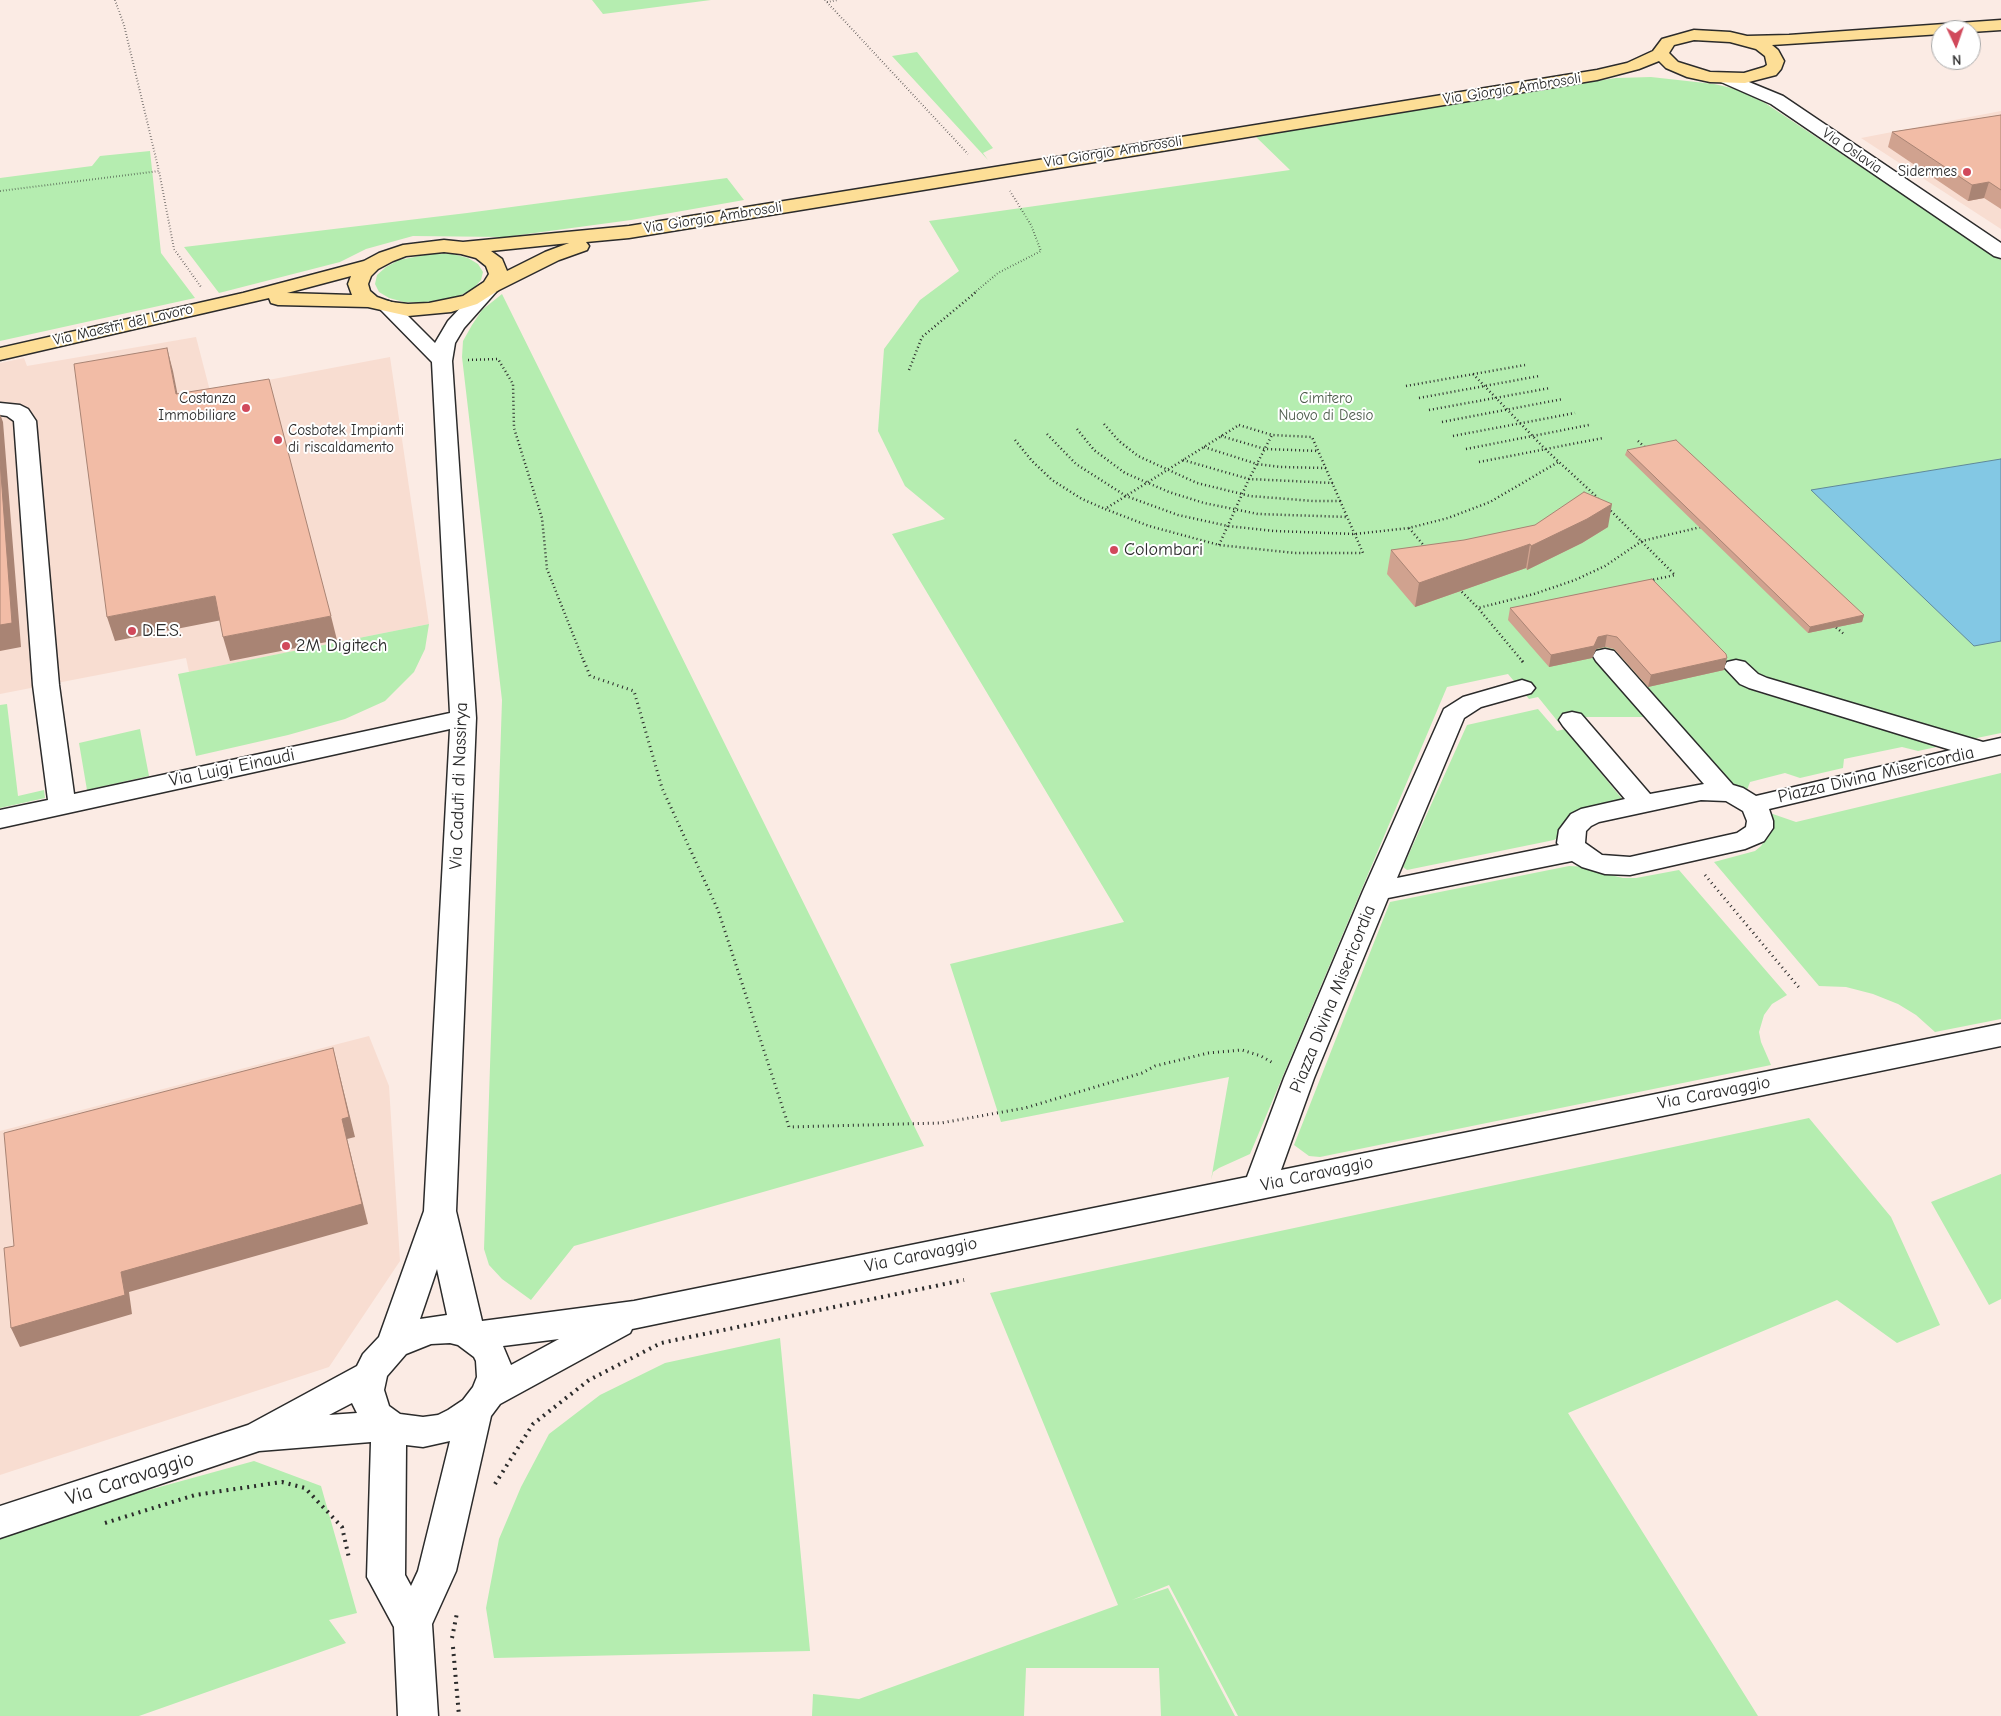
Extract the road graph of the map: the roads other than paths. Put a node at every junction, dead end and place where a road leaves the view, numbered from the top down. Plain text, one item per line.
1 (2001, 25) edge
2 (1838, 38) junction
3 (1747, 40) junction
4 (1661, 54) junction
5 (1773, 66) junction
6 (1694, 74) junction
7 (1596, 75) junction
8 (1727, 78) junction
9 (1777, 100) junction
10 (629, 232) junction
11 (463, 248) junction
12 (2001, 252) edge
13 (371, 265) junction
14 (489, 289) junction
15 (246, 298) junction
16 (379, 304) junction
17 (0, 354) edge
18 (442, 361) junction
19 (0, 409) edge
20 (1605, 656) dead end
21 (1736, 667) dead end
22 (1525, 678) road end
23 (463, 718) junction
24 (1572, 720) dead end
25 (1990, 748) edge
26 (1724, 792) junction
27 (1644, 804) junction
28 (62, 805) junction
29 (1752, 805) junction
30 (0, 819) edge
31 (1576, 851) junction
32 (1377, 891) junction
33 (2001, 1034) edge
34 (1260, 1185) junction
35 (440, 1211) junction
36 (634, 1315) junction
37 (471, 1335) junction
38 (394, 1344) junction
39 (370, 1376) junction
40 (482, 1402) junction
41 (389, 1425) junction
42 (259, 1436) junction
43 (0, 1522) edge
44 (413, 1624) junction
45 (418, 1716) edge

1 - 2 main road
2 - 3 main road
2 - 5 main road
3 - 4 main road, Via Giorgio Ambrosoli
3 - 5 main road
4 - 6 main road
4 - 7 main road, Via Giorgio Ambrosoli
5 - 8 main road
5 - 9 street
6 - 7 main road, Via Giorgio Ambrosoli
6 - 8 main road
7 - 10 main road, Via Giorgio Ambrosoli
8 - 9 street, Via Oslavia
9 - 12 street, Via Oslavia
10 - 11 main road, Via Giorgio Ambrosoli
10 - 14 main road, Via Giorgio Ambrosoli
11 - 13 main road, Via Maestri del Lavoro
11 - 14 main road
13 - 15 main road, Via Maestri del Lavoro
13 - 16 main road
14 - 16 main road, Via Giorgio Ambrosoli
14 - 18 street, Via Caduti di Nassirya
15 - 16 main road, Via Maestri del Lavoro
15 - 17 main road, Via Maestri del Lavoro
16 - 18 street
18 - 23 street, Via Caduti di Nassirya
19 - 28 street
20 - 26 street
21 - 25 street
22 - 32 street
23 - 28 street, Via Luigi Einaudi
23 - 35 street, Via Caduti di Nassirya
24 - 27 street
25 - 29 street, Piazza Divina Misericordia
26 - 27 street
26 - 29 street
27 - 31 street
28 - 30 street, Via Luigi Einaudi
29 - 31 street, Piazza Divina Misericordia
31 - 32 street, Piazza Divina Misericordia
32 - 34 street, Piazza Divina Misericordia
33 - 34 street, Via Caravaggio
34 - 36 street, Via Caravaggio
35 - 37 street, Via Caduti di Nassirya
35 - 38 street, Via Caduti di Nassirya
36 - 37 street, Via Caravaggio
36 - 40 street, Via Caravaggio
37 - 38 street
37 - 40 street
38 - 39 street
39 - 41 street
39 - 42 street, Via Caravaggio
40 - 41 street
40 - 44 street
41 - 42 street, Via Caravaggio
41 - 44 street
42 - 43 street, Via Caravaggio
44 - 45 street

